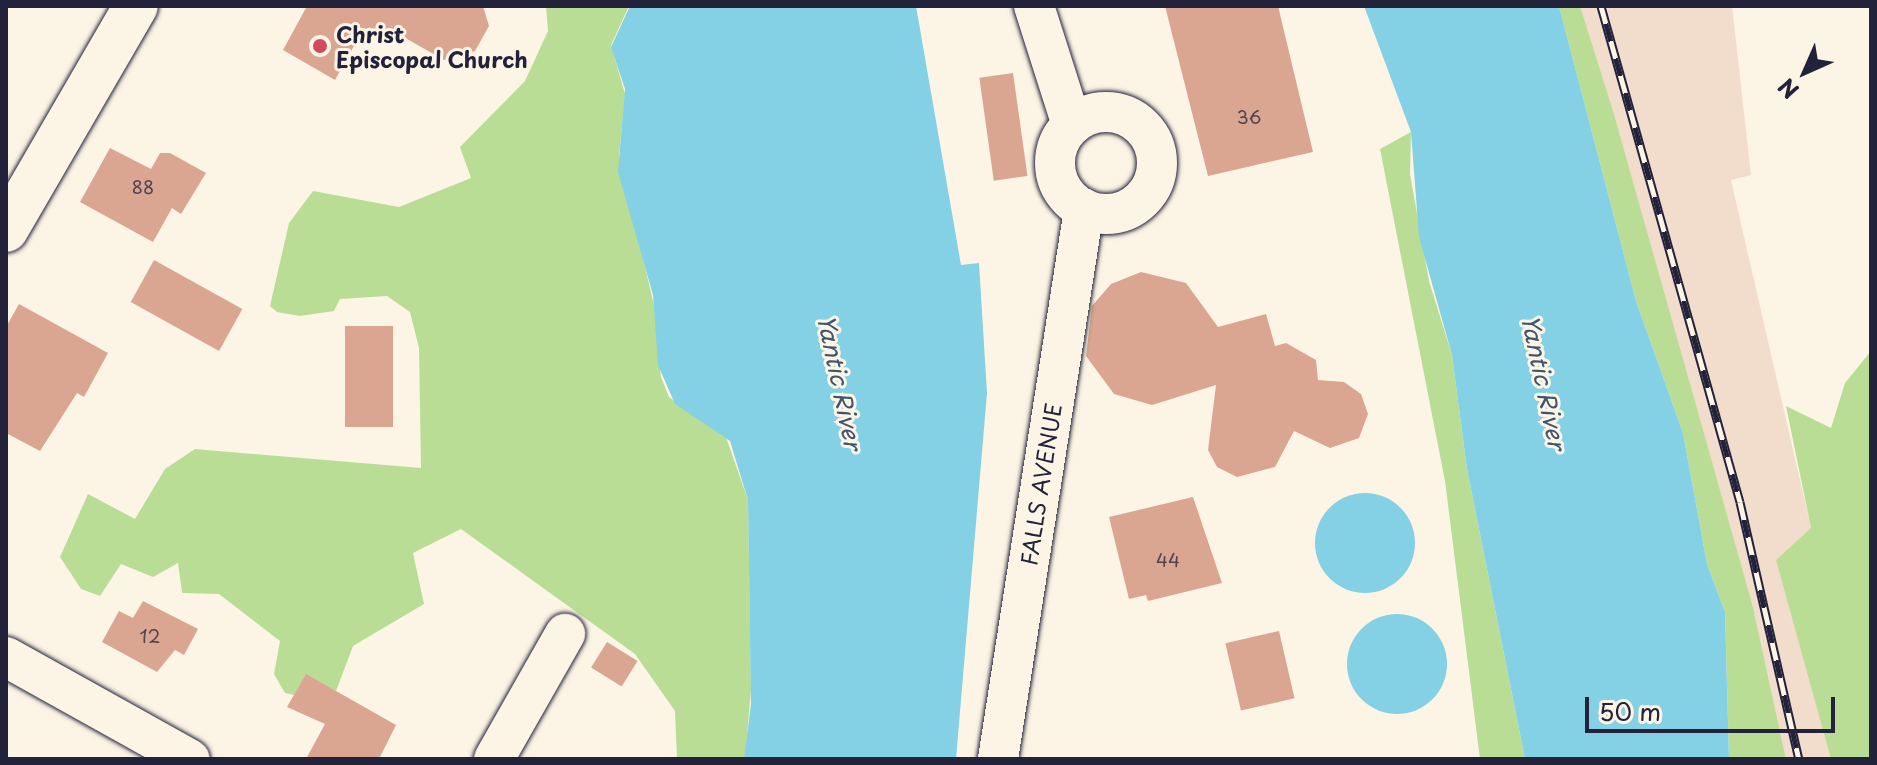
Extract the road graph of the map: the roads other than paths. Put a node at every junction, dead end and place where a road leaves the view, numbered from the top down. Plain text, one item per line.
1 (136, 6) edge
2 (1034, 6) edge
3 (1072, 125) junction
4 (11, 208) edge
5 (1084, 209) junction
6 (565, 634) dead end
7 (6, 657) edge
8 (189, 759) edge
9 (494, 759) edge
10 (998, 759) edge

1 - 4 highway
2 - 3 street
3 - 5 street
3 - 5 street
5 - 10 street, FALLS AVENUE
6 - 9 street
7 - 8 street

